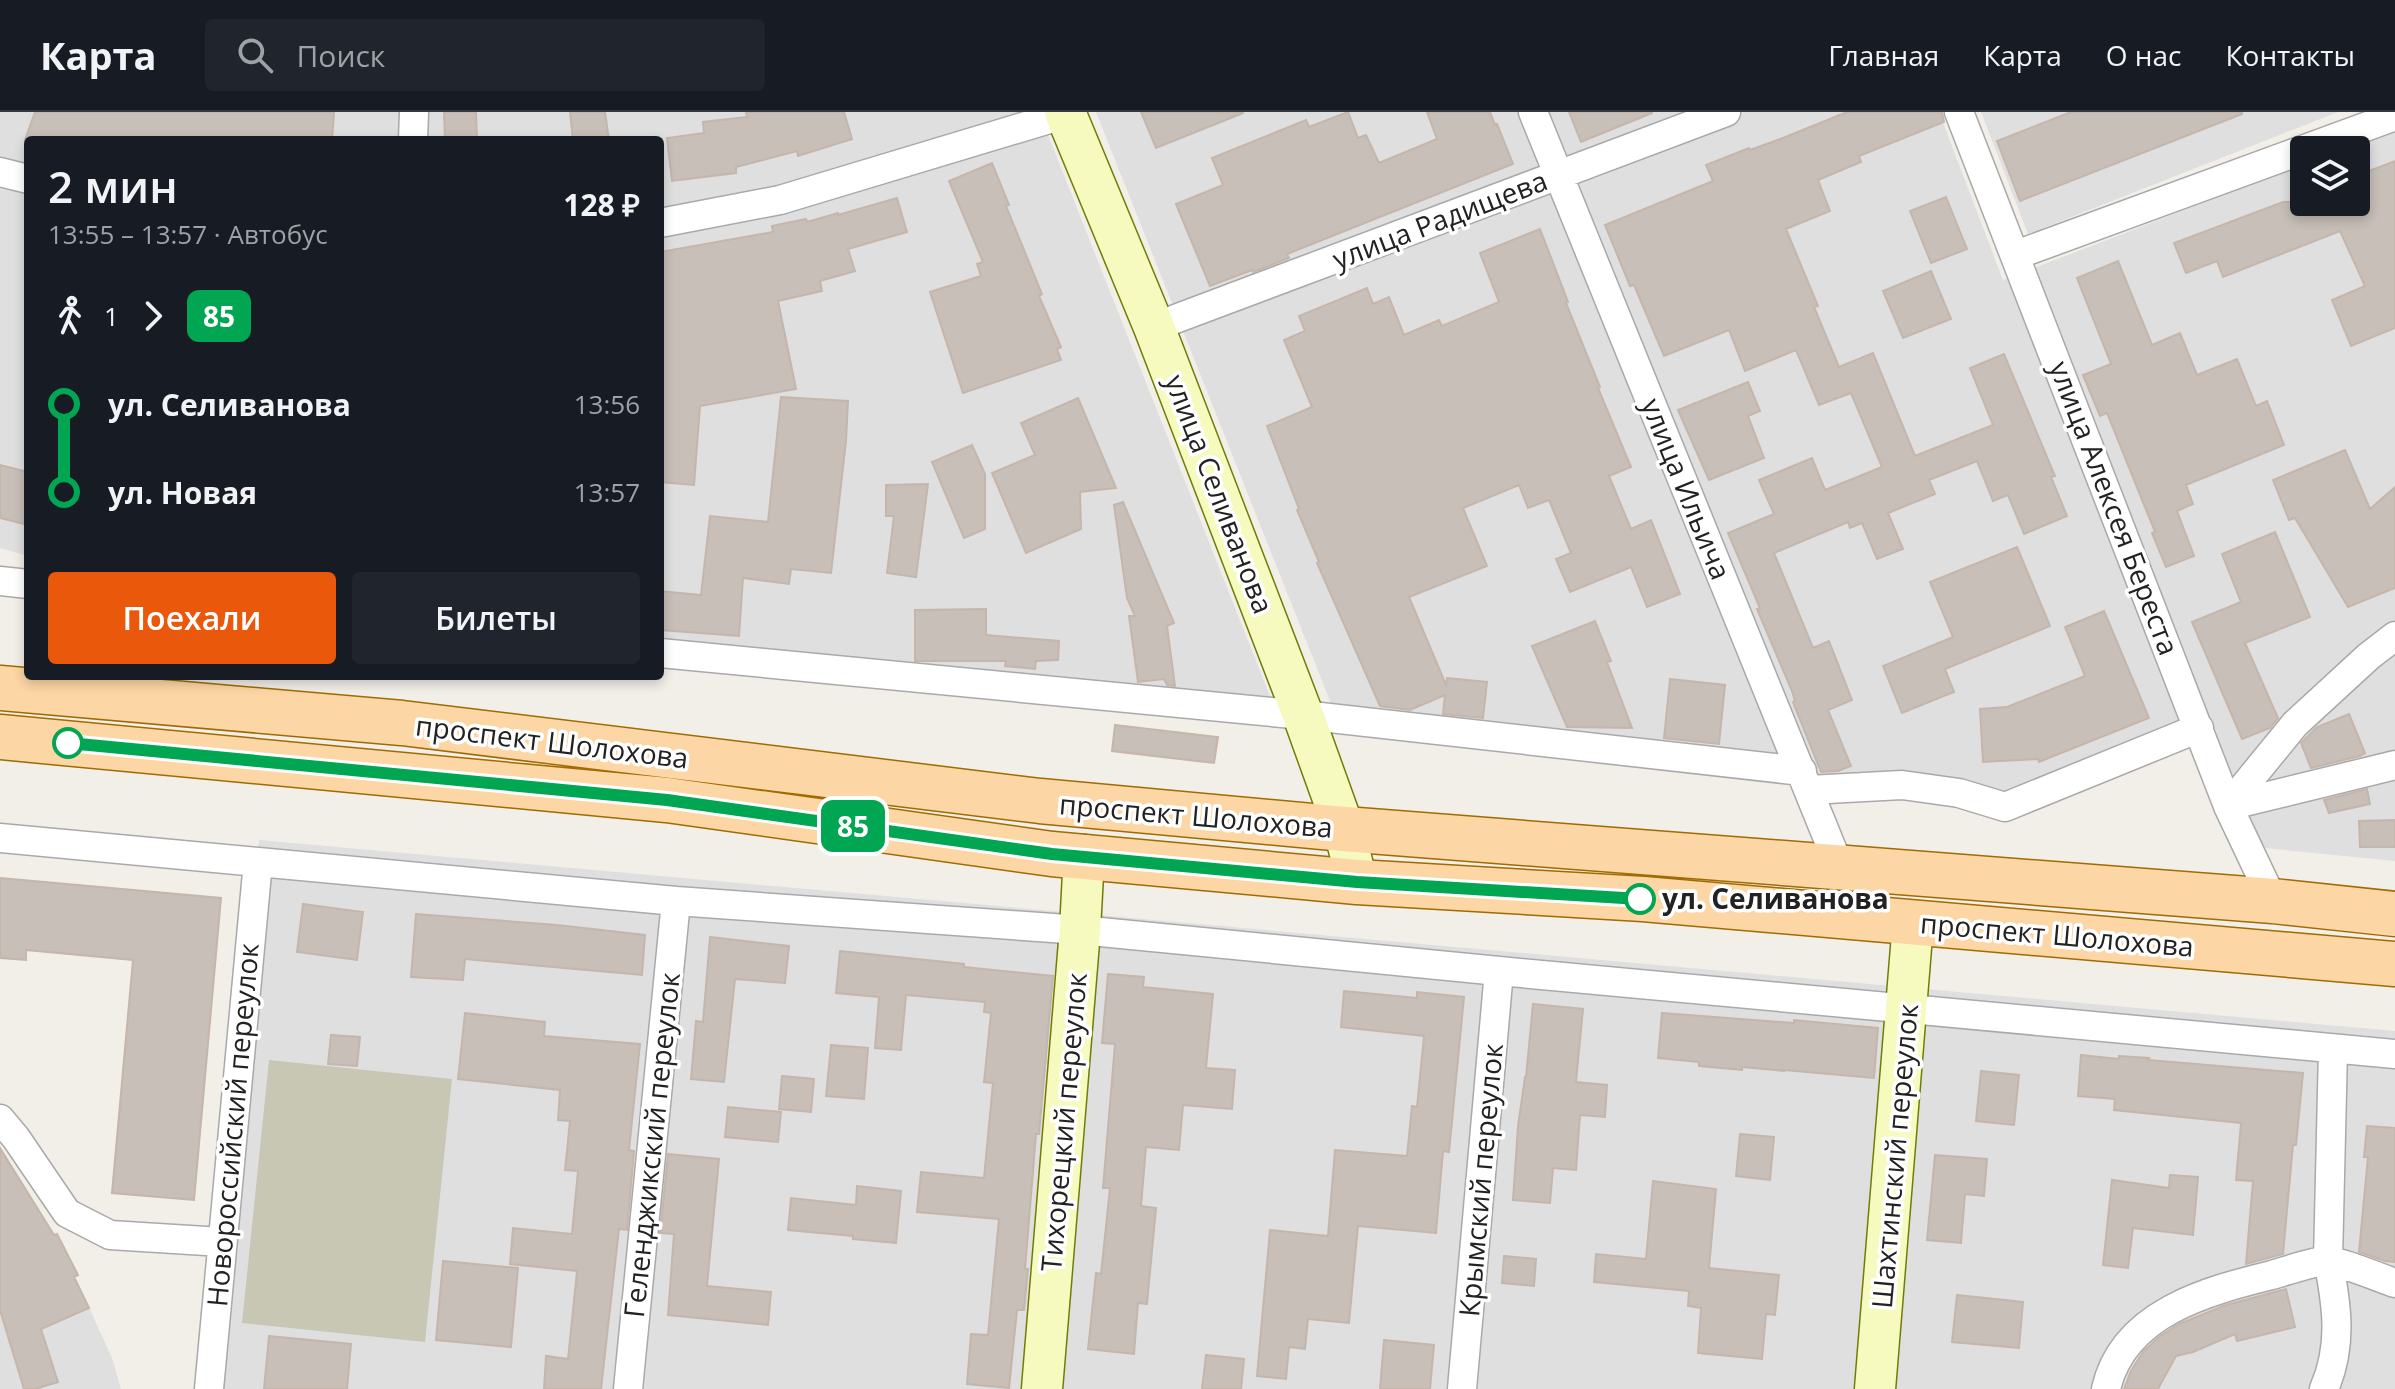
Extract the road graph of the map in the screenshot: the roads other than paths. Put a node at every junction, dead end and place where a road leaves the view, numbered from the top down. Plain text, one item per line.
1 (414, 112) edge
2 (1533, 112) edge
3 (1726, 112) edge
4 (1959, 112) edge
5 (1065, 113) edge
6 (2395, 116) edge
7 (413, 136) edge
8 (0, 172) edge
9 (1558, 175) junction
10 (24, 178) edge
11 (664, 222) edge
12 (2016, 255) junction
13 (1154, 327) junction
14 (0, 581) edge
15 (24, 584) edge
16 (2395, 636) edge
17 (664, 653) edge
18 (0, 688) edge
19 (1303, 715) junction
20 (2199, 728) junction
21 (0, 737) edge
22 (2395, 765) edge
23 (1806, 781) junction
24 (2228, 806) junction
25 (1344, 829) junction
26 (0, 838) edge
27 (1084, 855) junction
28 (258, 862) junction
29 (1839, 866) junction
30 (1357, 882) junction
31 (676, 901) junction
32 (2273, 901) junction
33 (2395, 914) edge
34 (1913, 923) junction
35 (1080, 930) junction
36 (2395, 964) edge
37 (1499, 971) junction
38 (1907, 1009) junction
39 (2333, 1049) junction
40 (2395, 1054) edge
41 (0, 1119) edge
42 (222, 1242) junction
43 (2328, 1260) junction
44 (2395, 1283) edge
45 (209, 1389) edge
46 (628, 1389) edge
47 (1042, 1389) edge
48 (1462, 1389) edge
49 (1875, 1389) edge
50 (2106, 1389) edge
51 (2324, 1389) edge

1 - 7 street
2 - 9 street, улица Ильича
3 - 9 street, улица Радищева
4 - 12 street, улица Алексея Береста
5 - 11 street
5 - 13 street, улица Селиванова
6 - 12 street
8 - 10 street
9 - 13 street, улица Радищева
9 - 23 street, улица Ильича
12 - 20 street, улица Алексея Береста
13 - 19 street, улица Селиванова
14 - 15 street
16 - 24 street
17 - 19 street
18 - 25 main road, проспект Шолохова
19 - 23 street
19 - 25 street, улица Селиванова
20 - 23 street
20 - 24 street, улица Алексея Береста
21 - 27 main road, проспект Шолохова
22 - 24 street
23 - 29 street, улица Ильича
24 - 32 street, улица Алексея Береста
25 - 29 main road, проспект Шолохова
25 - 30 street, улица Селиванова
26 - 28 street
27 - 30 main road, проспект Шолохова
27 - 35 street, Тихорецкий переулок
28 - 31 street
28 - 42 street, Новороссийский переулок
29 - 32 main road, проспект Шолохова
30 - 34 main road, проспект Шолохова
31 - 35 street
31 - 46 street, Геленджикский переулок
32 - 33 main road, проспект Шолохова
34 - 36 main road, проспект Шолохова
34 - 38 street, Шахтинский переулок
35 - 37 street
35 - 47 street, Тихорецкий переулок
37 - 38 street
37 - 48 street, Крымский переулок
38 - 39 street
38 - 49 street, Шахтинский переулок
39 - 40 street
39 - 43 street
41 - 42 street
42 - 45 street, Новороссийский переулок
43 - 44 street
43 - 50 street
43 - 51 street

